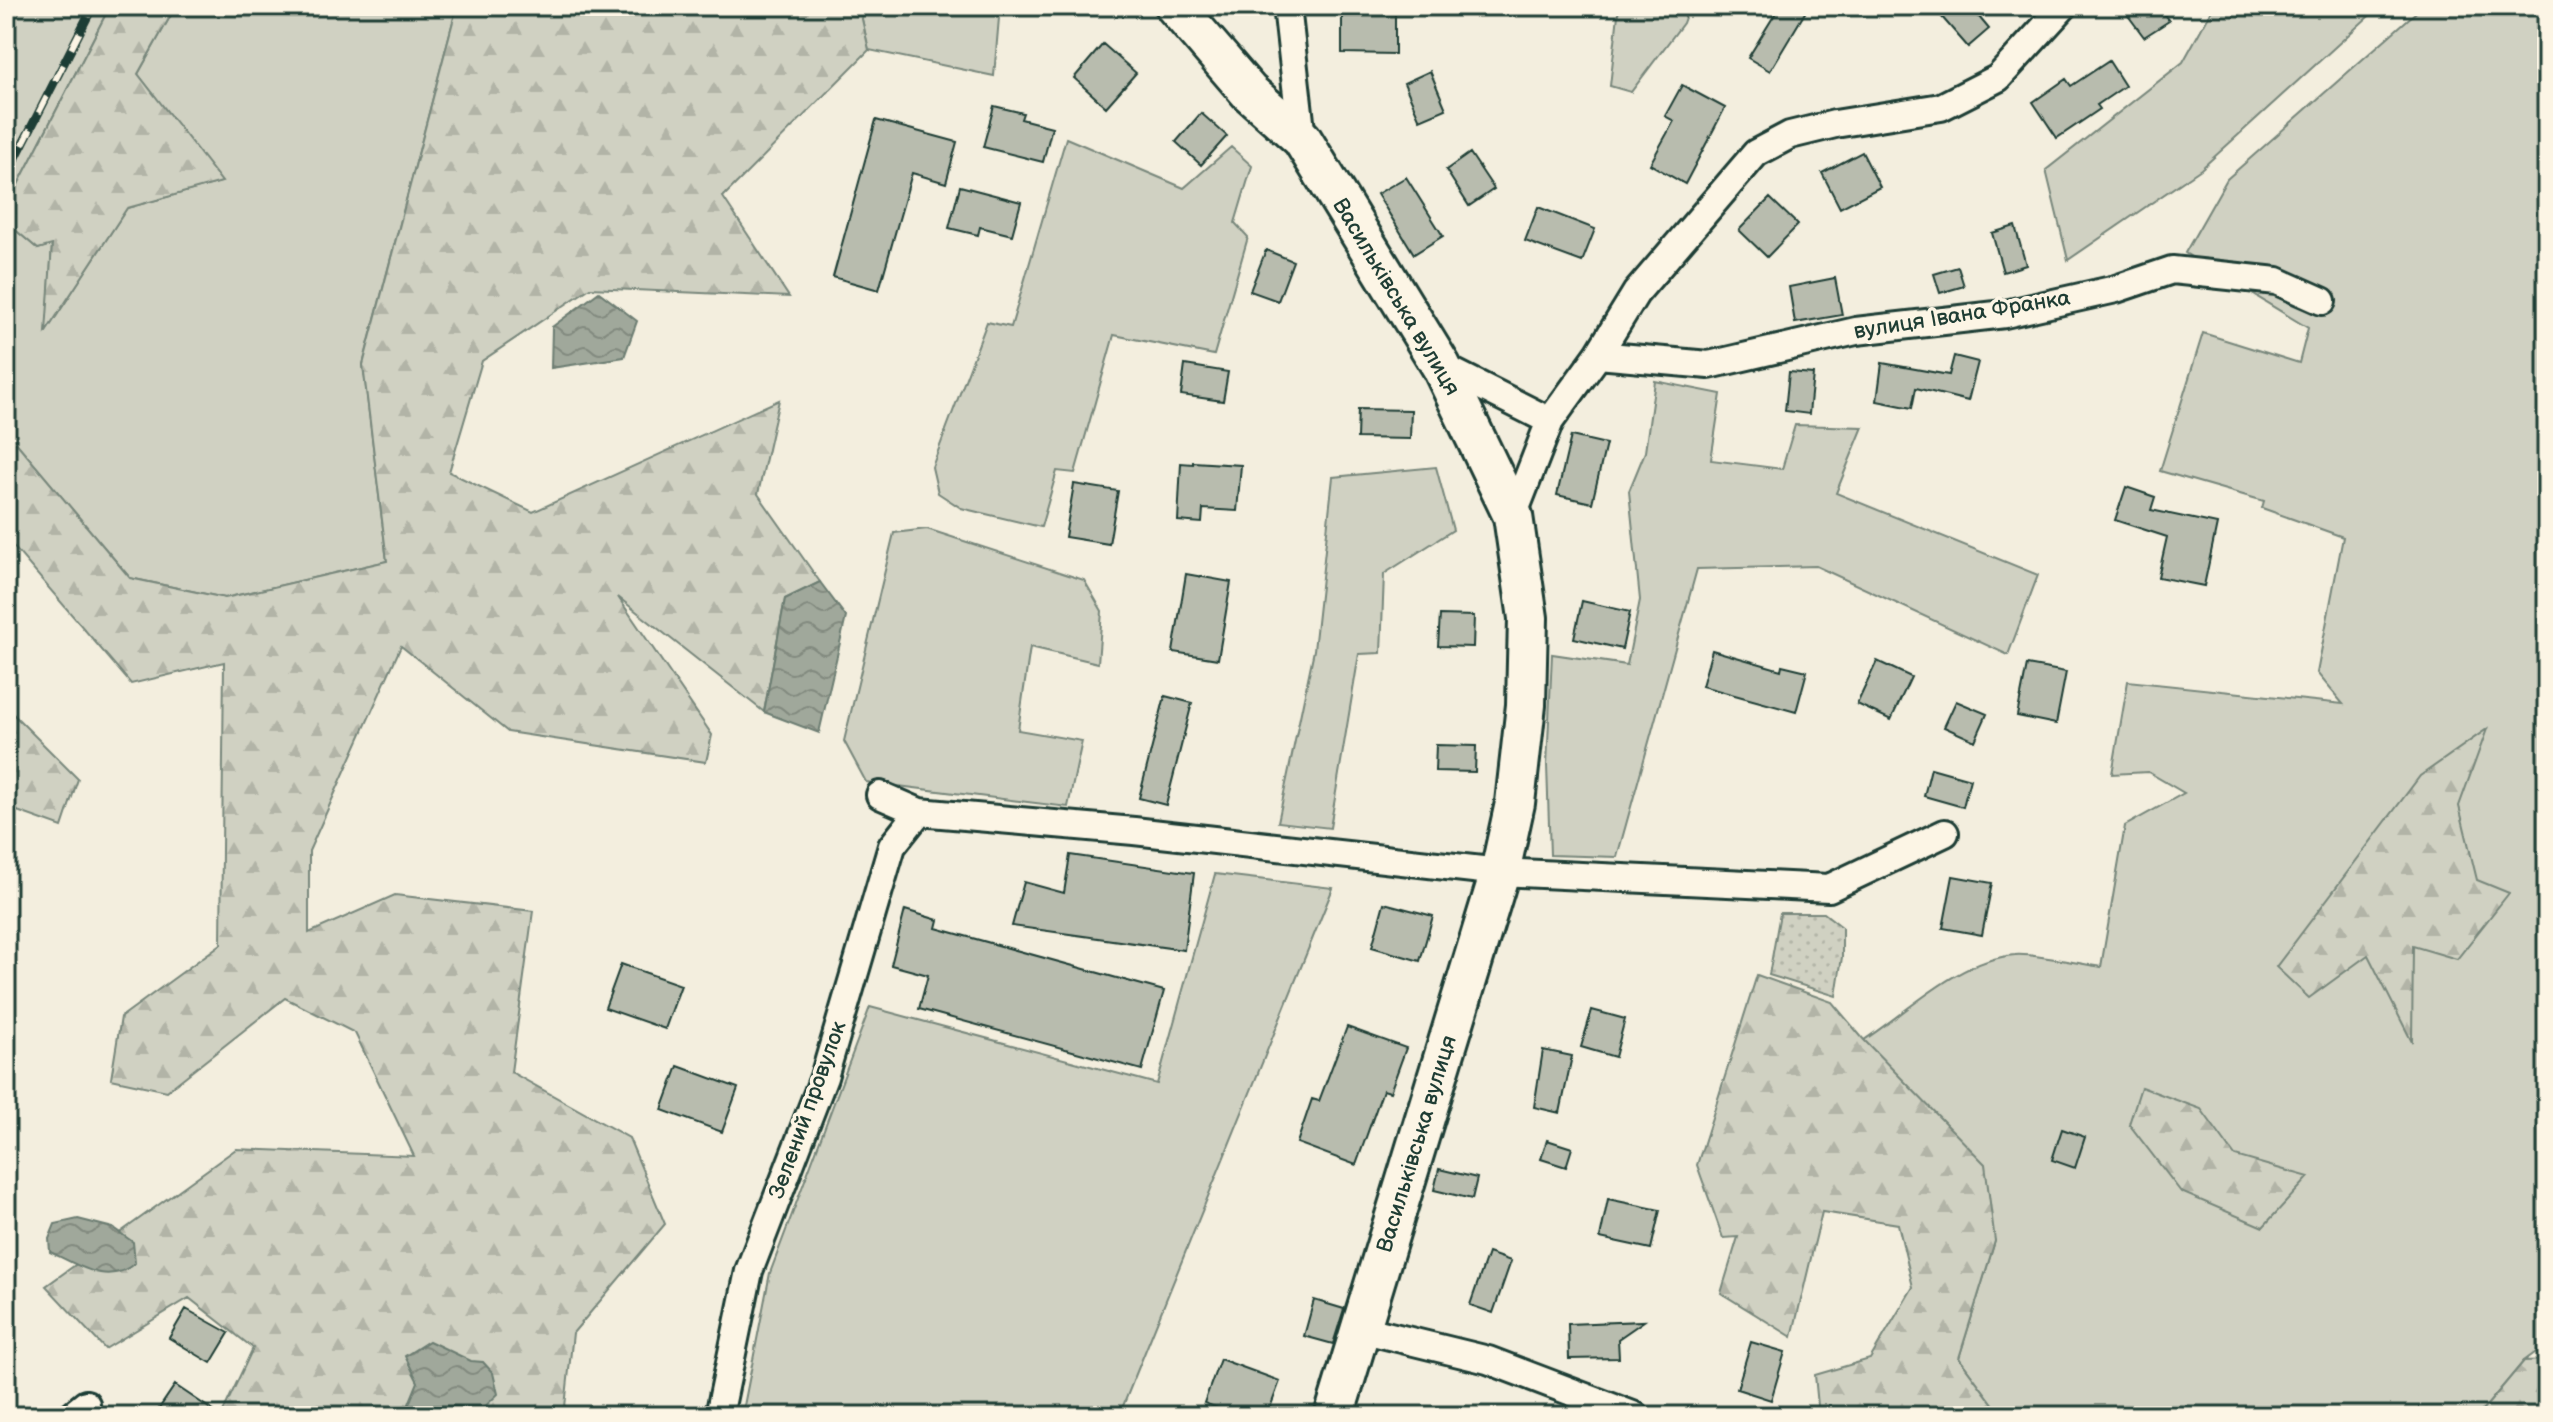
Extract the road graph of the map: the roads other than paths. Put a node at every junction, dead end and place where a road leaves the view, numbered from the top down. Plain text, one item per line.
1 (1175, 6) edge
2 (1287, 6) edge
3 (2064, 6) edge
4 (1302, 139) junction
5 (2322, 301) dead end
6 (1598, 355) junction
7 (1441, 366) junction
8 (1550, 421) junction
9 (1513, 516) junction
10 (880, 795) dead end
11 (919, 812) junction
12 (1945, 833) dead end
13 (1500, 872) junction
14 (1361, 1329) junction
15 (719, 1416) edge
16 (1334, 1416) edge
17 (1635, 1416) edge

1 - 4 street, Васильківська вулиця
2 - 4 street
3 - 6 street
4 - 7 street, Васильківська вулиця
5 - 6 street, вулиця Івана Франка
6 - 8 street
7 - 8 street
7 - 9 street, Васильківська вулиця
8 - 9 street
9 - 13 street, Васильківська вулиця
10 - 11 street
11 - 13 street
11 - 15 street, Зелений провулок
12 - 13 street
13 - 14 street, Васильківська вулиця
14 - 16 street, Васильківська вулиця
14 - 17 street

